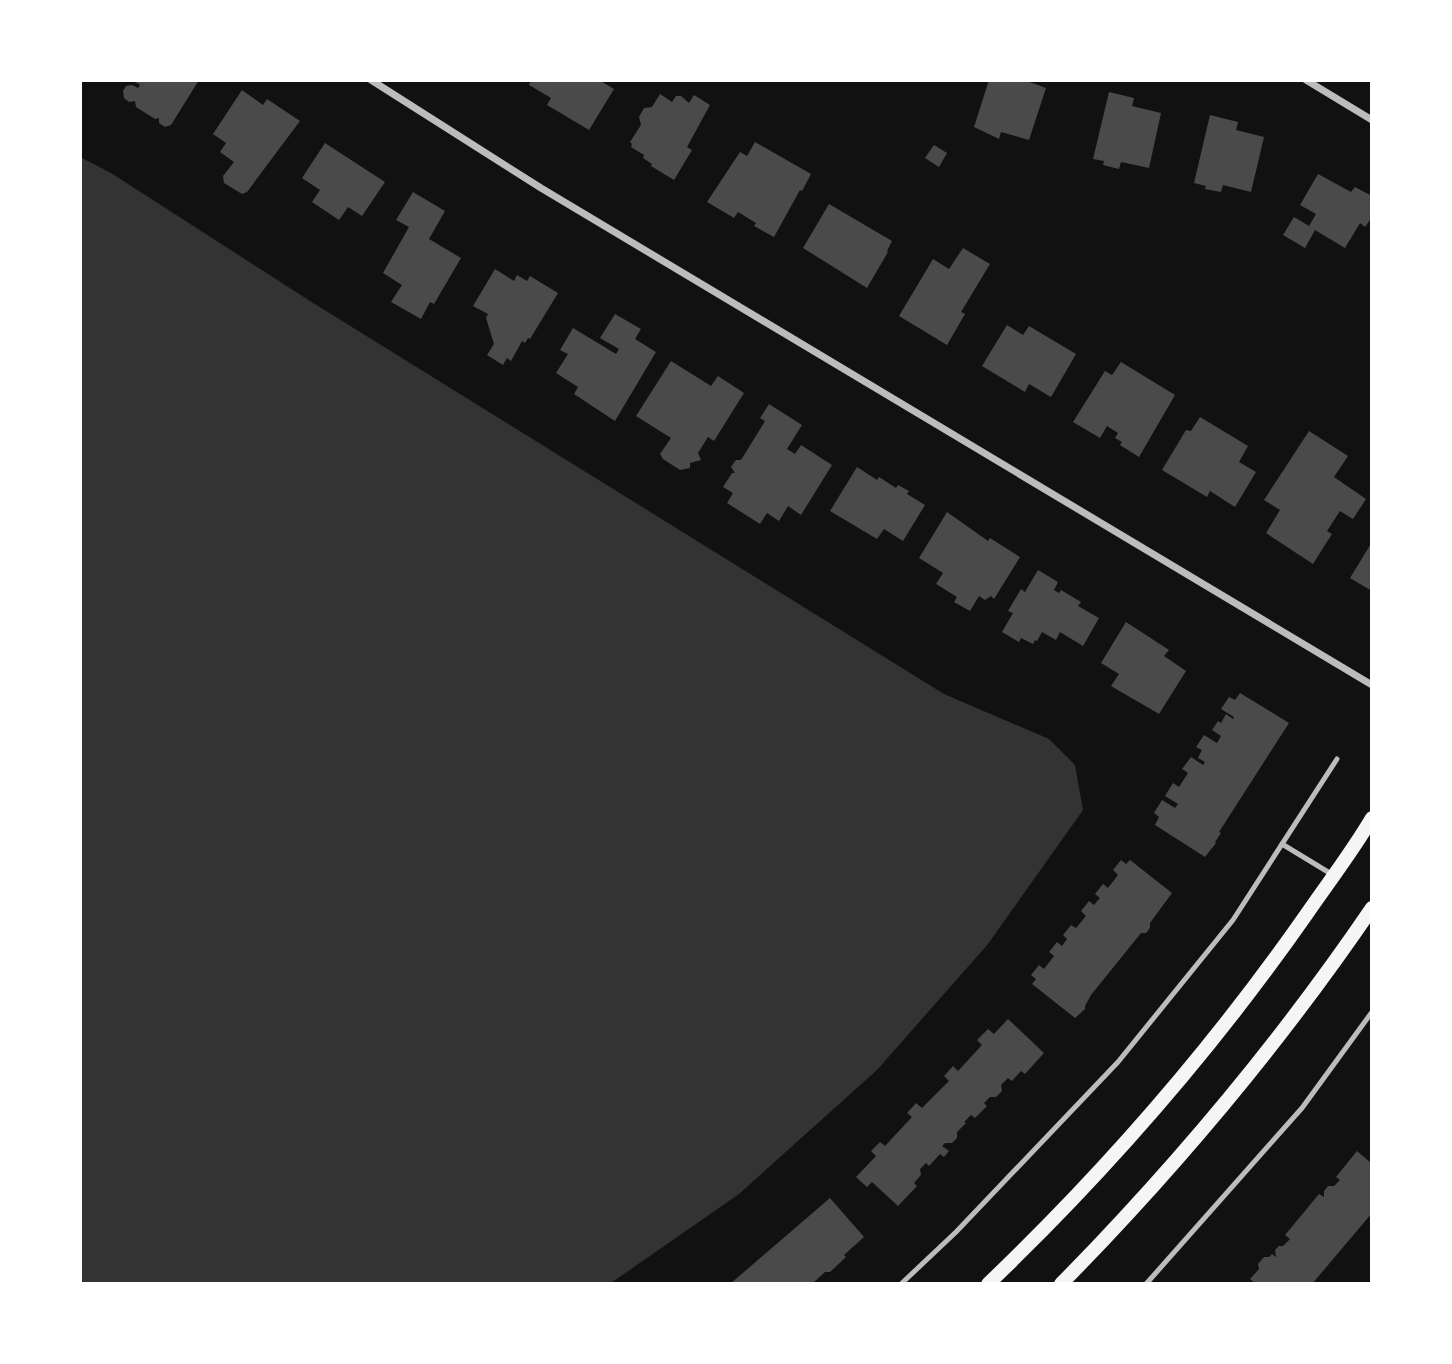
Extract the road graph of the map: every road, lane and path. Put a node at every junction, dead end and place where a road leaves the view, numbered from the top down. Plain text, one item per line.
1 (371, 80) edge
2 (1306, 80) edge
3 (1371, 120) edge
4 (1371, 685) edge
5 (1337, 759) dead end
6 (1371, 818) edge
7 (1282, 844) junction
8 (1334, 876) junction
9 (1371, 908) edge
10 (1371, 1012) edge
11 (901, 1283) edge
12 (988, 1283) edge
13 (1061, 1283) edge
14 (1146, 1283) edge

1 - 4 street
2 - 3 street
5 - 7 lane
6 - 8 main road
7 - 8 lane
7 - 11 lane
8 - 12 main road
9 - 13 main road
10 - 14 lane

